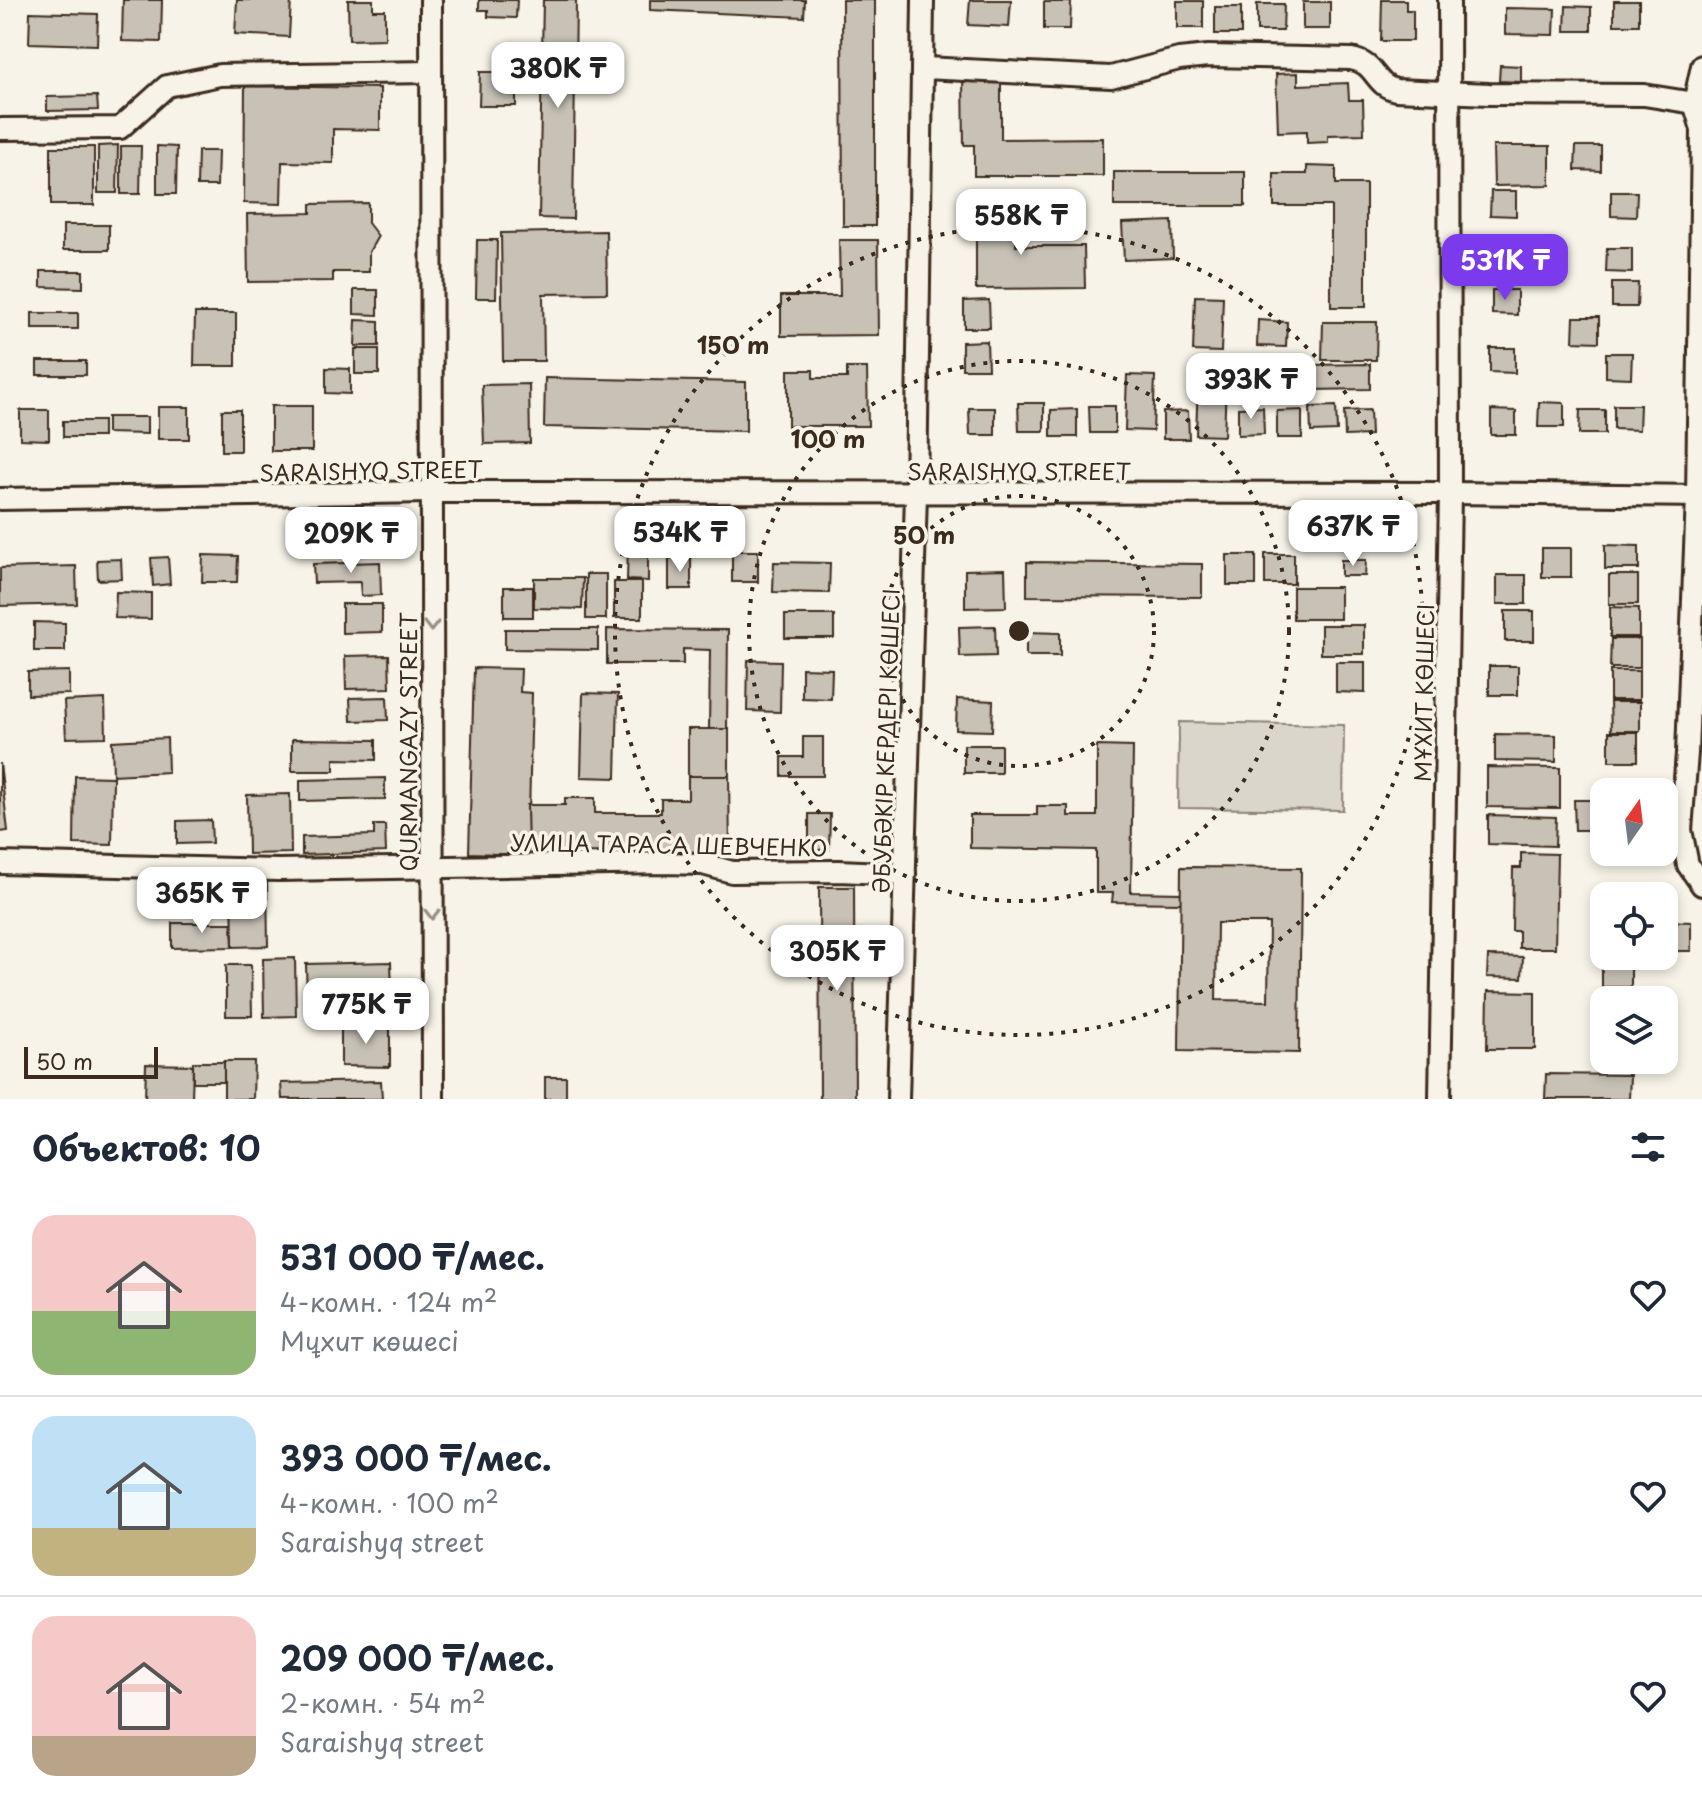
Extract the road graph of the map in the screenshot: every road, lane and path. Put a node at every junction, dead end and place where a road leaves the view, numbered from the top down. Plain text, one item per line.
1 (431, 0) edge
2 (923, 0) edge
3 (1449, 0) edge
4 (1702, 66) edge
5 (924, 68) junction
6 (431, 72) junction
7 (1449, 92) junction
8 (1694, 103) junction
9 (0, 129) edge
10 (1702, 129) edge
11 (431, 492) junction
12 (1450, 493) junction
13 (916, 494) junction
14 (1700, 497) edge
15 (0, 499) edge
16 (0, 863) edge
17 (432, 866) junction
18 (905, 874) junction
19 (1702, 885) edge
20 (433, 1099) edge
21 (898, 1099) edge
22 (1440, 1099) edge

1 - 6 street, QURMANGAZY STREET
2 - 5 street, ӘБУБӘКІР КЕРДЕРІ КӨШЕСІ
3 - 7 street, МҰХИТ КӨШЕСІ
4 - 8 street
5 - 7 street
5 - 13 street, ӘБУБӘКІР КЕРДЕРІ КӨШЕСІ
6 - 9 street
6 - 11 street, QURMANGAZY STREET
7 - 8 street
7 - 12 street, МҰХИТ КӨШЕСІ
8 - 10 street
10 - 14 street
11 - 13 street, SARAISHYQ STREET
11 - 15 street, SARAISHYQ STREET
11 -> 17 street, QURMANGAZY STREET
12 - 13 street, SARAISHYQ STREET
12 - 14 street, SARAISHYQ STREET
12 - 22 street, МҰХИТ КӨШЕСІ
13 - 18 street, ӘБУБӘКІР КЕРДЕРІ КӨШЕСІ
14 - 19 street
16 - 17 street, УЛИЦА ТАРАСА ШЕВЧЕНКО
17 - 18 street, УЛИЦА ТАРАСА ШЕВЧЕНКО
17 -> 20 street, QURMANGAZY STREET
18 - 21 street, ӘБУБӘКІР КЕРДЕРІ КӨШЕСІ

